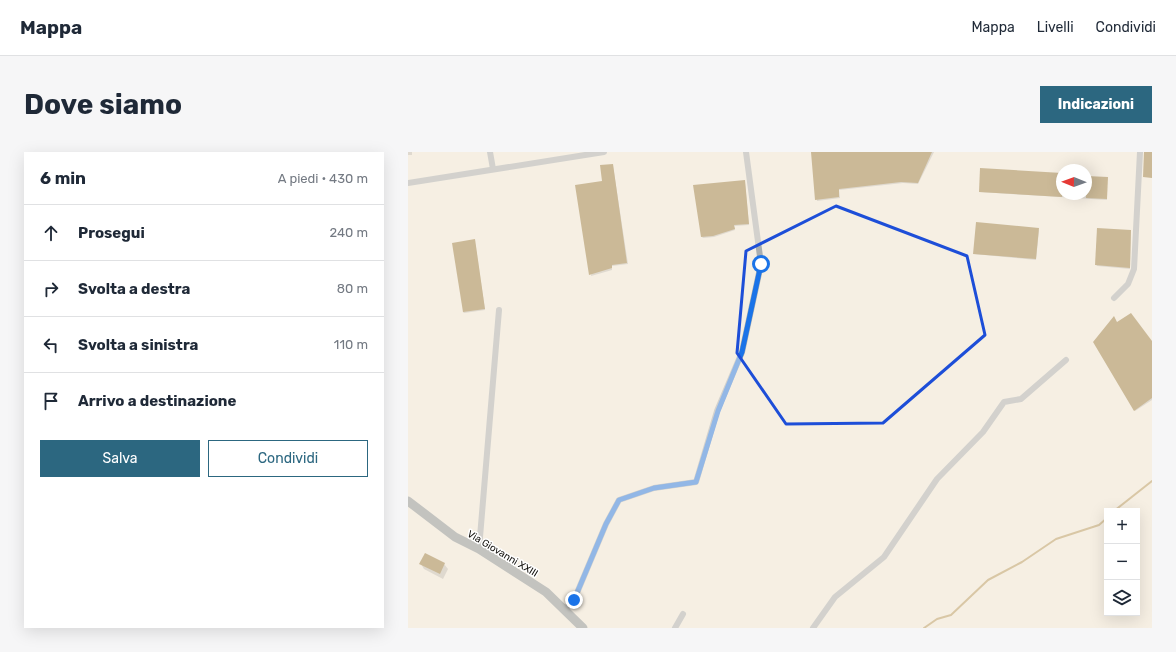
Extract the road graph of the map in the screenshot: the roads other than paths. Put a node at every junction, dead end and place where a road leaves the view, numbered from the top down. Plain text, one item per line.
1 (490, 152) edge
2 (604, 152) edge
3 (746, 152) edge
4 (1140, 152) edge
5 (493, 169) junction
6 (408, 183) edge
7 (1114, 298) dead end
8 (499, 310) dead end
9 (1066, 360) dead end
10 (408, 501) edge
11 (479, 549) junction
12 (565, 609) junction
13 (683, 614) dead end
14 (583, 628) edge
15 (675, 628) edge
16 (813, 628) edge

1 - 5 street
2 - 5 street
3 - 12 street
4 - 7 street
5 - 6 street
8 - 11 street
9 - 16 street
10 - 11 main road, Via Giovanni XXIII
11 - 12 main road, Via Giovanni XXIII
12 - 14 main road, Via Giovanni XXIII
13 - 15 street

